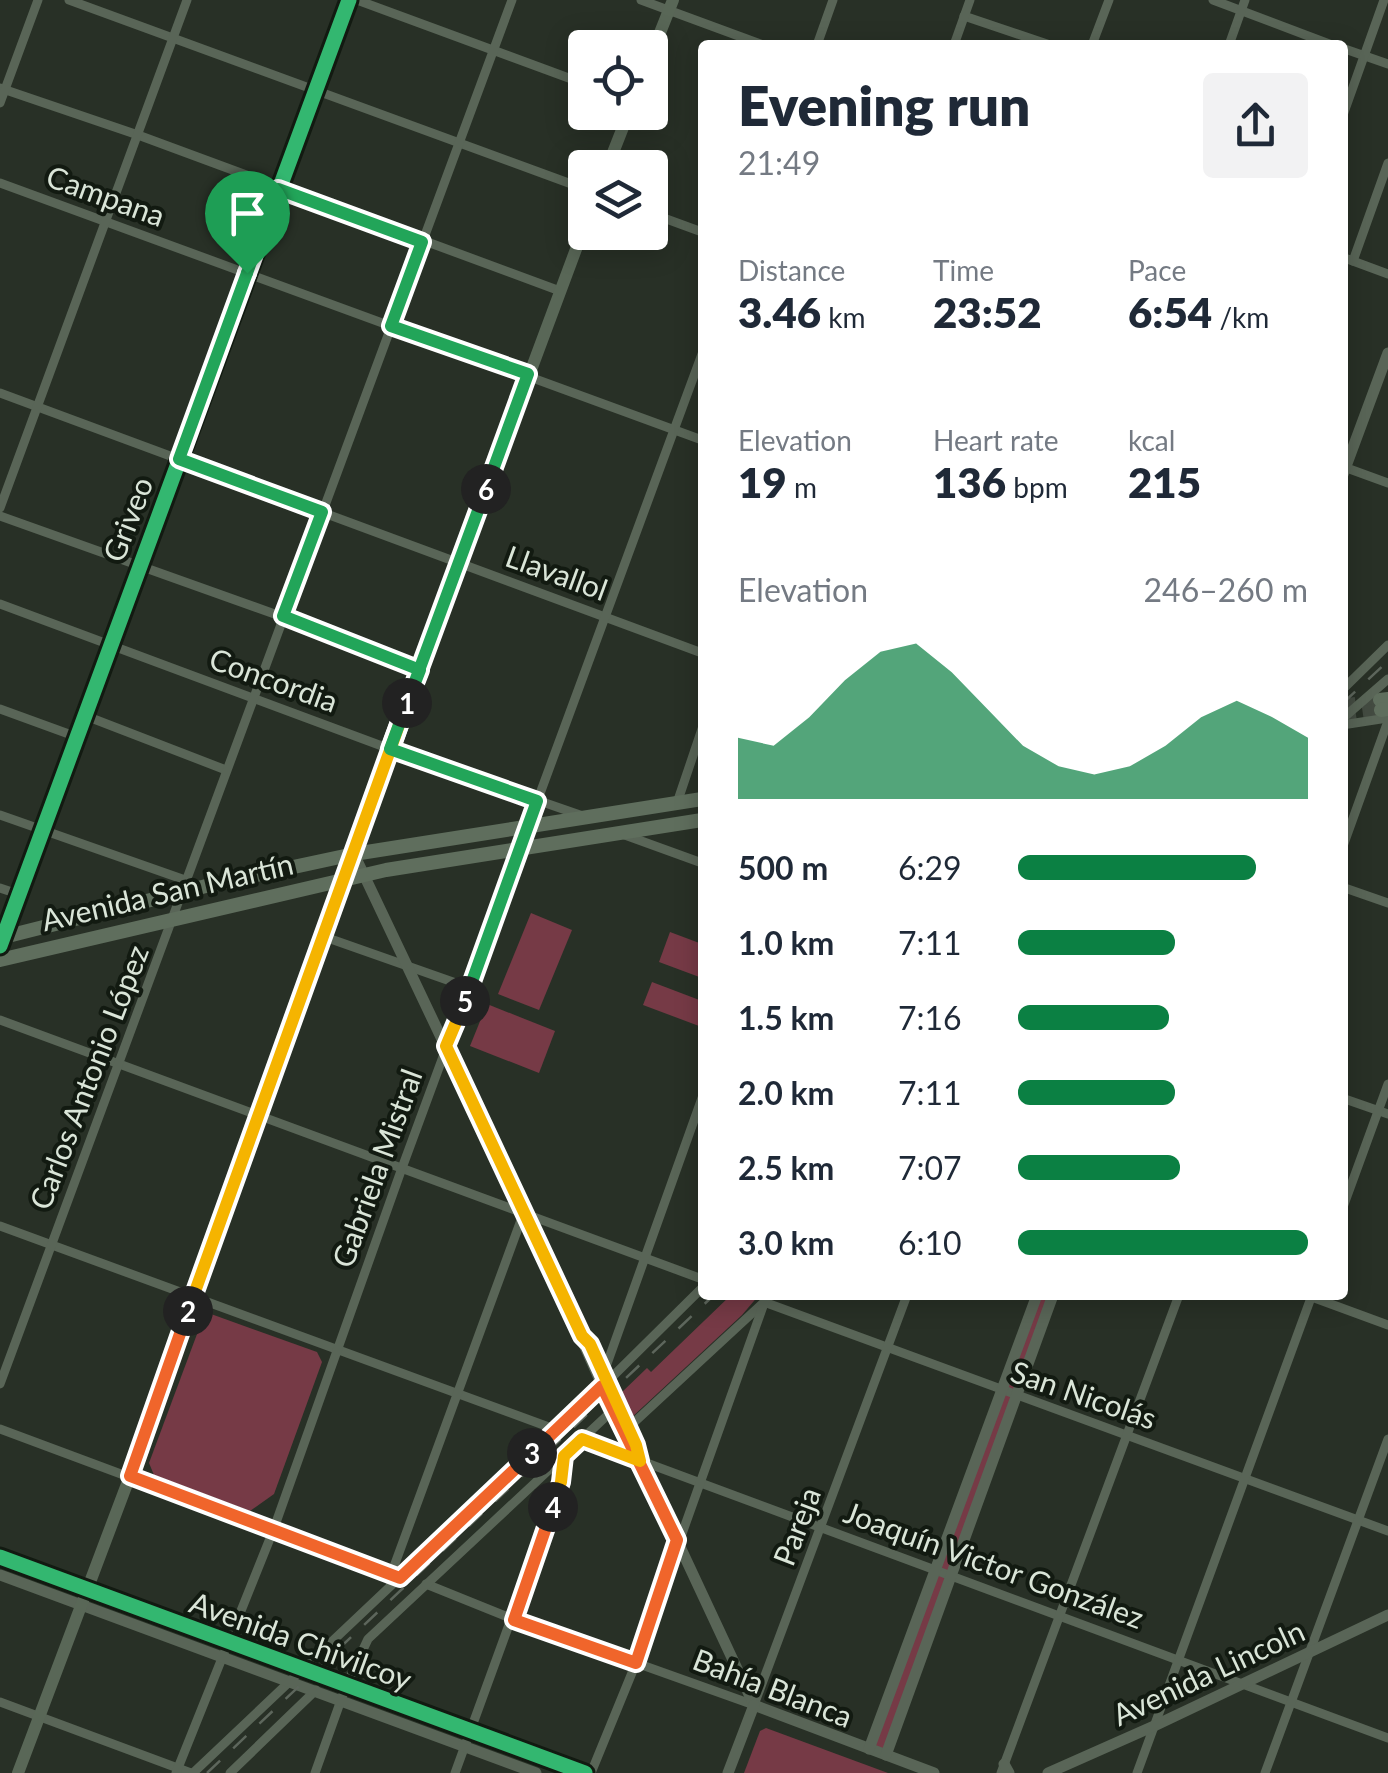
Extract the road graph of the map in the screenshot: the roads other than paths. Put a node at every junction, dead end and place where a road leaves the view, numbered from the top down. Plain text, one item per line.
1 (38, 0) edge
2 (69, 0) edge
3 (187, 0) edge
4 (349, 0) edge
5 (357, 0) edge
6 (512, 0) edge
7 (641, 0) edge
8 (833, 0) edge
9 (970, 0) edge
10 (1108, 0) edge
11 (1214, 0) edge
12 (1384, 0) edge
13 (671, 5) edge
14 (1243, 5) edge
15 (964, 16) junction
16 (661, 30) edge
17 (173, 38) junction
18 (752, 40) edge
19 (818, 40) edge
20 (956, 40) edge
21 (1035, 40) edge
22 (1094, 40) edge
23 (1231, 40) edge
24 (1321, 40) edge
25 (494, 50) junction
26 (1348, 50) edge
27 (1365, 55) junction
28 (1388, 64) edge
29 (568, 78) edge
30 (2, 89) edge
31 (314, 90) junction
32 (1348, 102) edge
33 (0, 103) edge
34 (138, 136) junction
35 (458, 144) junction
36 (1388, 163) edge
37 (0, 183) edge
38 (568, 183) edge
39 (278, 189) junction
40 (668, 220) edge
41 (106, 222) junction
42 (698, 231) edge
43 (422, 242) junction
44 (576, 250) edge
45 (1348, 259) edge
46 (247, 273) junction
47 (1388, 274) edge
48 (560, 292) junction
49 (391, 326) junction
50 (1388, 354) edge
51 (698, 365) edge
52 (528, 374) junction
53 (0, 393) edge
54 (37, 406) junction
55 (674, 430) junction
56 (698, 439) edge
57 (179, 459) junction
58 (1348, 459) edge
59 (1348, 471) edge
60 (1388, 483) edge
61 (0, 508) edge
62 (322, 512) junction
63 (0, 516) edge
64 (460, 562) junction
65 (138, 566) junction
66 (0, 604) edge
67 (283, 616) junction
68 (606, 617) junction
69 (1388, 644) edge
70 (110, 646) junction
71 (698, 651) edge
72 (420, 670) junction
73 (1348, 676) edge
74 (1354, 678) junction
75 (1388, 679) edge
76 (1348, 684) edge
77 (253, 697) junction
78 (0, 709) edge
79 (1386, 710) edge
80 (86, 716) junction
81 (1348, 716) edge
82 (1348, 720) edge
83 (78, 737) junction
84 (698, 741) edge
85 (390, 749) junction
86 (226, 770) junction
87 (698, 800) edge
88 (537, 801) junction
89 (677, 803) junction
90 (0, 815) edge
91 (587, 817) junction
92 (698, 821) edge
93 (528, 828) junction
94 (42, 830) junction
95 (1348, 832) edge
96 (620, 833) junction
97 (520, 848) junction
98 (354, 854) junction
99 (698, 861) edge
100 (365, 874) junction
101 (346, 878) junction
102 (189, 886) junction
103 (0, 888) edge
104 (1348, 889) edge
105 (18, 894) junction
106 (1388, 904) edge
107 (174, 917) junction
108 (324, 937) junction
109 (1, 940) edge
110 (0, 960) edge
111 (408, 964) junction
112 (470, 988) junction
113 (0, 1020) edge
114 (446, 1046) junction
115 (118, 1062) junction
116 (1388, 1084) edge
117 (1348, 1100) edge
118 (698, 1109) edge
119 (1383, 1112) edge
120 (260, 1114) junction
121 (402, 1168) junction
122 (1348, 1196) edge
123 (524, 1212) junction
124 (0, 1226) edge
125 (52, 1245) junction
126 (644, 1258) junction
127 (698, 1277) edge
128 (698, 1292) edge
129 (193, 1296) junction
130 (764, 1300) edge
131 (765, 1300) edge
132 (771, 1300) edge
133 (905, 1300) edge
134 (1035, 1300) edge
135 (1051, 1300) edge
136 (1177, 1300) edge
137 (1309, 1300) edge
138 (1321, 1300) edge
139 (1388, 1325) edge
140 (889, 1347) junction
141 (338, 1348) junction
142 (604, 1381) junction
143 (0, 1384) edge
144 (1001, 1391) junction
145 (457, 1394) junction
146 (1016, 1397) junction
147 (613, 1410) junction
148 (0, 1428) edge
149 (628, 1428) junction
150 (557, 1430) junction
151 (1126, 1434) junction
152 (582, 1439) junction
153 (1388, 1439) edge
154 (564, 1456) junction
155 (640, 1461) junction
156 (130, 1476) junction
157 (1244, 1478) junction
158 (699, 1482) junction
159 (1359, 1520) junction
160 (823, 1526) junction
161 (273, 1531) junction
162 (1388, 1531) edge
163 (677, 1540) junction
164 (0, 1557) edge
165 (936, 1570) junction
166 (0, 1575) edge
167 (950, 1575) junction
168 (395, 1577) junction
169 (426, 1584) junction
170 (87, 1589) junction
171 (82, 1604) junction
172 (1388, 1615) edge
173 (1059, 1617) junction
174 (514, 1620) junction
175 (226, 1650) junction
176 (1310, 1653) junction
177 (1178, 1658) junction
178 (636, 1663) junction
179 (302, 1670) junction
180 (292, 1681) junction
181 (1244, 1684) junction
182 (346, 1686) junction
183 (316, 1690) junction
184 (342, 1700) junction
185 (0, 1702) edge
186 (1292, 1702) junction
187 (754, 1705) junction
188 (38, 1716) junction
189 (1154, 1726) junction
190 (471, 1731) junction
191 (1388, 1738) edge
192 (465, 1746) junction
193 (869, 1749) junction
194 (886, 1755) junction
195 (1005, 1770) edge
196 (177, 1771) edge
197 (18, 1773) edge
198 (192, 1773) edge
199 (230, 1773) edge
200 (315, 1773) edge
201 (455, 1773) edge
202 (536, 1773) edge
203 (588, 1773) edge
204 (728, 1773) edge
205 (934, 1773) edge
206 (1048, 1773) edge
207 (1137, 1773) edge
208 (1266, 1773) edge

1 - 30 street
2 - 17 street
3 - 17 street
4 - 31 street, Griveo
5 - 25 street
6 - 25 street, Carlos Antonio López
7 - 13 street
8 - 19 street
9 - 15 street
10 - 22 street
11 - 14 street
12 - 27 street
13 - 16 main road
13 - 18 street
14 - 23 street
14 - 24 street
15 - 20 street
15 - 21 street
17 - 31 street
17 - 34 street
25 - 29 street
25 - 35 street, Carlos Antonio López
26 - 27 street
27 - 28 street
27 - 32 street
30 - 33 street
30 - 34 street
31 - 35 street
31 - 39 street, Griveo
34 - 39 street
34 - 41 street
35 - 38 street
35 - 43 street, Carlos Antonio López
36 - 45 street
37 - 41 street, Campana
39 - 43 street
39 - 46 street, Griveo
40 - 42 street
41 - 46 street, Campana
41 - 54 street
43 - 48 street
43 - 49 street, Carlos Antonio López
44 - 48 main road
45 - 47 street
46 - 49 street, Campana
46 - 57 street, Griveo
48 - 52 main road
49 - 52 street, Campana
49 - 62 street, Carlos Antonio López
50 - 58 street
51 - 55 street, Gabriela Mistral
52 - 55 street, Campana
52 - 64 main road
53 - 54 street, Llavallol
54 - 57 street, Llavallol
54 - 61 street
55 - 56 street, Campana
55 - 68 street, Gabriela Mistral
57 - 62 street, Llavallol
57 - 65 street, Griveo
59 - 60 street
62 - 64 street, Llavallol
62 - 67 street, Carlos Antonio López
63 - 65 street
64 - 68 street, Llavallol
64 - 72 main road
65 - 67 street
65 - 70 street, Griveo
66 - 70 street, Concordia
67 - 72 street
67 - 77 street, Carlos Antonio López
68 - 71 street, Llavallol
68 - 88 street, Gabriela Mistral
69 - 74 street
70 - 77 street, Concordia
70 - 80 street, Griveo
72 - 85 main road
73 - 74 street
74 - 76 street
75 - 81 street
77 - 85 street, Concordia
77 - 86 street, Carlos Antonio López
78 - 83 street
79 - 82 street
79 - 95 street
80 - 83 street, Griveo
80 - 86 street
83 - 94 street, Griveo
84 - 89 street
85 - 88 street, Concordia
85 - 98 main road
86 - 102 street, Carlos Antonio López
87 - 89 main road, Avenida San Martín
88 - 91 street, Concordia
88 - 93 street, Gabriela Mistral
89 - 91 main road, Avenida San Martín
90 - 94 street
91 - 93 main road, Avenida San Martín
92 - 96 main road, Avenida San Martín
93 - 97 street, Gabriela Mistral
93 - 98 main road, Avenida San Martín
94 - 102 street
94 - 105 street, Griveo
96 - 97 main road, Avenida San Martín
96 - 99 street
97 - 100 main road, Avenida San Martín
97 - 112 street, Gabriela Mistral
98 - 100 street
98 - 101 main road
98 - 102 main road, Avenida San Martín
100 - 101 main road, Avenida San Martín
100 - 111 street
101 - 107 main road, Avenida San Martín
101 - 108 main road
102 - 107 street, Carlos Antonio López
102 - 109 main road, Avenida San Martín
103 - 105 street
104 - 106 street
105 - 109 street, Griveo
107 - 110 main road, Avenida San Martín
107 - 115 street, Carlos Antonio López
108 - 111 street
108 - 120 main road
111 - 112 street
111 - 114 street
112 - 114 street, Gabriela Mistral
113 - 115 street
114 - 121 street, Gabriela Mistral
114 - 123 street
115 - 120 street
115 - 125 street, Carlos Antonio López
116 - 119 street
117 - 119 street
118 - 126 street
119 - 122 street
120 - 121 street
120 - 129 main road
121 - 123 street
121 - 141 street, Gabriela Mistral
123 - 126 street
123 - 142 street
123 - 145 street
124 - 125 street
125 - 129 street
125 - 143 street, Carlos Antonio López
126 - 127 street
126 - 142 street
128 - 142 street
129 - 141 street
129 - 156 main road
130 - 149 street
131 - 158 street
132 - 140 street, San Nicolás
133 - 140 street, Pareja
134 - 144 street
135 - 146 street
136 - 151 street
137 - 157 street
138 - 139 street
140 - 144 street, San Nicolás
140 - 160 street, Pareja
141 - 145 street
141 - 161 street, Gabriela Mistral
142 - 147 street
142 - 149 street
142 - 150 street
144 - 146 street, San Nicolás
144 - 165 street
145 - 150 street
145 - 168 street
146 - 151 street, San Nicolás
146 - 167 street
147 - 152 street
147 - 155 street
148 - 156 street
149 - 155 street
150 - 168 street
151 - 157 street, San Nicolás
151 - 173 street
152 - 154 street
152 - 155 street, Joaquín Victor González
153 - 159 street
154 - 169 street
154 - 174 street
155 - 158 street, Joaquín Victor González
155 - 163 street
156 - 161 street
156 - 170 main road
157 - 159 street, San Nicolás
157 - 177 street
158 - 160 street, Joaquín Victor González
158 - 163 street
159 - 162 street, San Nicolás
159 - 176 street
160 - 165 street, Joaquín Victor González
160 - 187 street, Pareja
161 - 168 street
161 - 175 street, Gabriela Mistral
163 - 178 street
163 - 187 street
164 - 170 street, Avenida Chivilcoy
165 - 167 street, Joaquín Victor González
165 - 193 street
166 - 171 street, Avenida Chivilcoy
167 - 173 street, Joaquín Victor González
167 - 194 street
168 - 179 street
169 - 174 street, Bahía Blanca
169 - 182 street
170 - 171 main road
170 - 175 street, Avenida Chivilcoy
171 - 175 street, Avenida Chivilcoy
171 - 188 main road
172 - 176 street, Avenida Lincoln
173 - 177 street, Joaquín Victor González
173 - 195 street
174 - 178 street, Bahía Blanca
174 - 190 street
175 - 179 street, Avenida Chivilcoy
175 - 180 street, Avenida Chivilcoy
175 - 196 street, Gabriela Mistral
176 - 181 street, Avenida Lincoln
176 - 186 street
177 - 181 street, Joaquín Victor González
177 - 189 street
178 - 187 street, Bahía Blanca
178 - 203 street
179 - 180 street
179 - 182 street, Avenida Chivilcoy
180 - 183 street, Avenida Chivilcoy
180 - 198 street
181 - 186 street, Joaquín Victor González
181 - 189 street, Avenida Lincoln
182 - 184 street
182 - 190 street, Avenida Chivilcoy
183 - 184 street, Avenida Chivilcoy
183 - 199 street
184 - 192 street, Avenida Chivilcoy
184 - 200 street
185 - 188 street
186 - 191 street, Joaquín Victor González
186 - 208 street
187 - 193 street, Bahía Blanca
187 - 204 street, Pareja
188 - 196 street
188 - 197 main road
189 - 206 street, Avenida Lincoln
189 - 207 street
190 - 192 street
190 - 203 street, Avenida Chivilcoy
192 - 201 street
192 - 202 street, Avenida Chivilcoy
193 - 194 street, Bahía Blanca
194 - 205 street, Bahía Blanca
196 - 198 street

